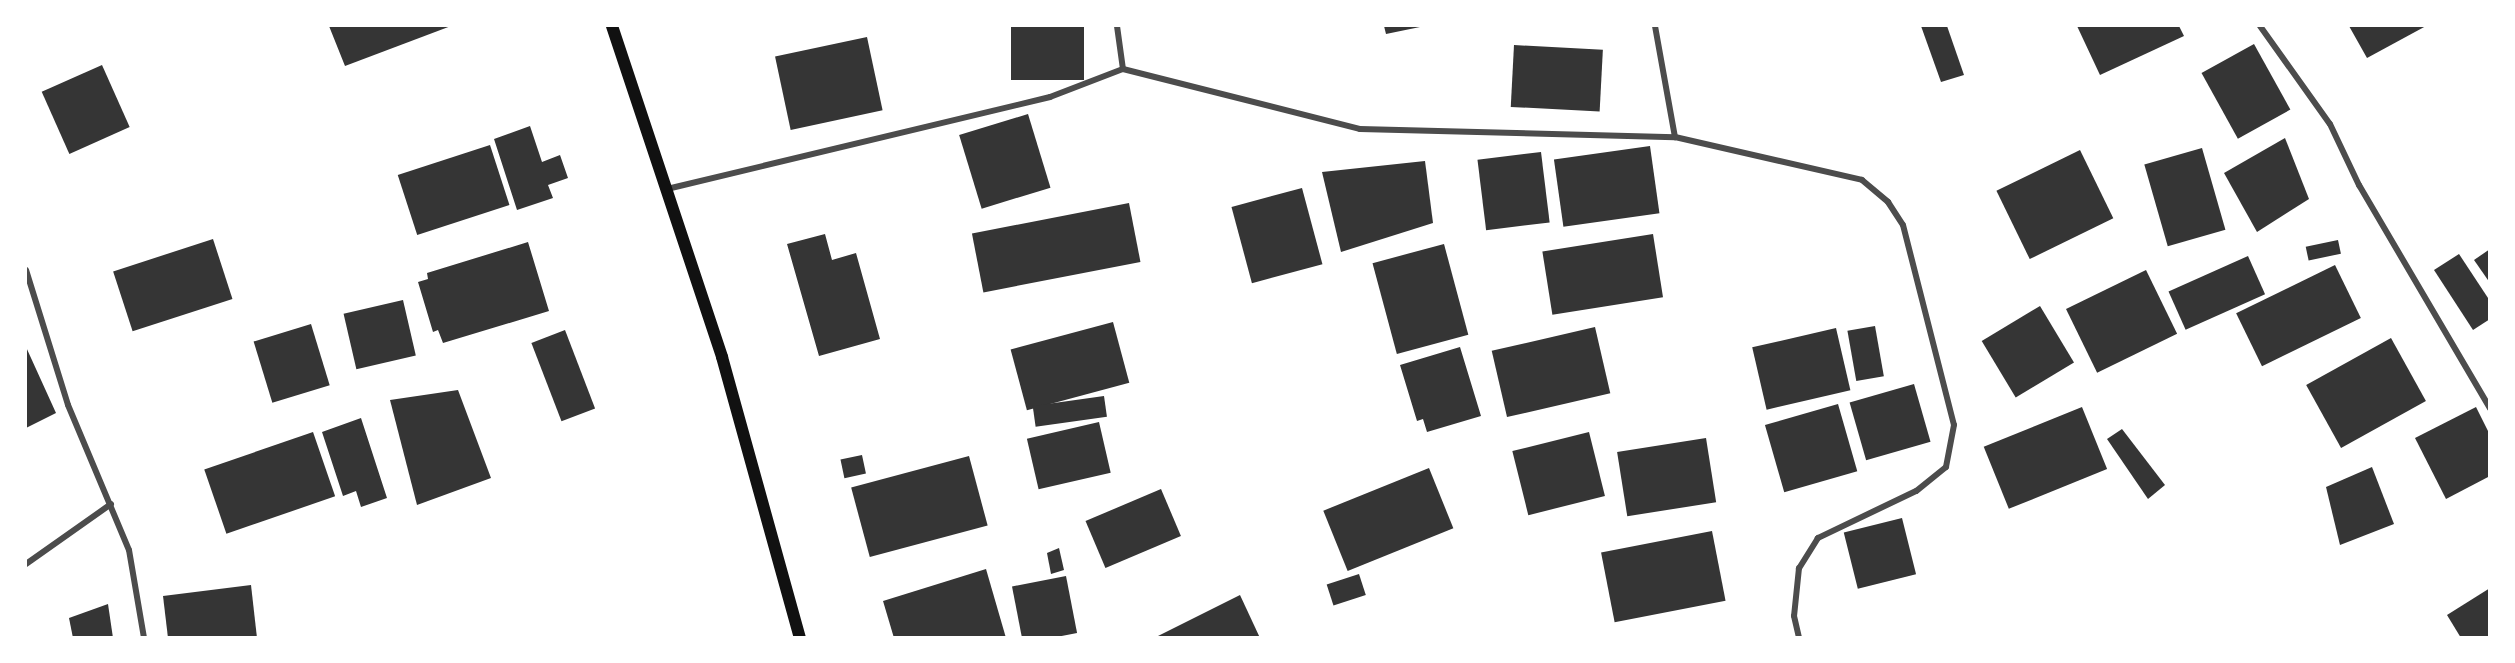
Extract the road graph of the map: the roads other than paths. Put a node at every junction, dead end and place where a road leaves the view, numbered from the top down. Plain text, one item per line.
1 (612, 26) edge
2 (1117, 26) edge
3 (1655, 26) edge
4 (2262, 27) edge
5 (1123, 69) junction
6 (1675, 137) junction
7 (667, 189) junction
8 (26, 270) edge
9 (2490, 408) edge
10 (111, 504) junction
11 (26, 564) edge
12 (144, 638) edge
13 (800, 638) edge
14 (1799, 638) edge

1 - 7 main road
2 - 5 street
3 - 6 street
4 - 9 street
5 - 6 street
5 - 7 street
6 - 14 street
7 - 13 main road
8 - 10 street
10 - 11 street
10 - 12 street

